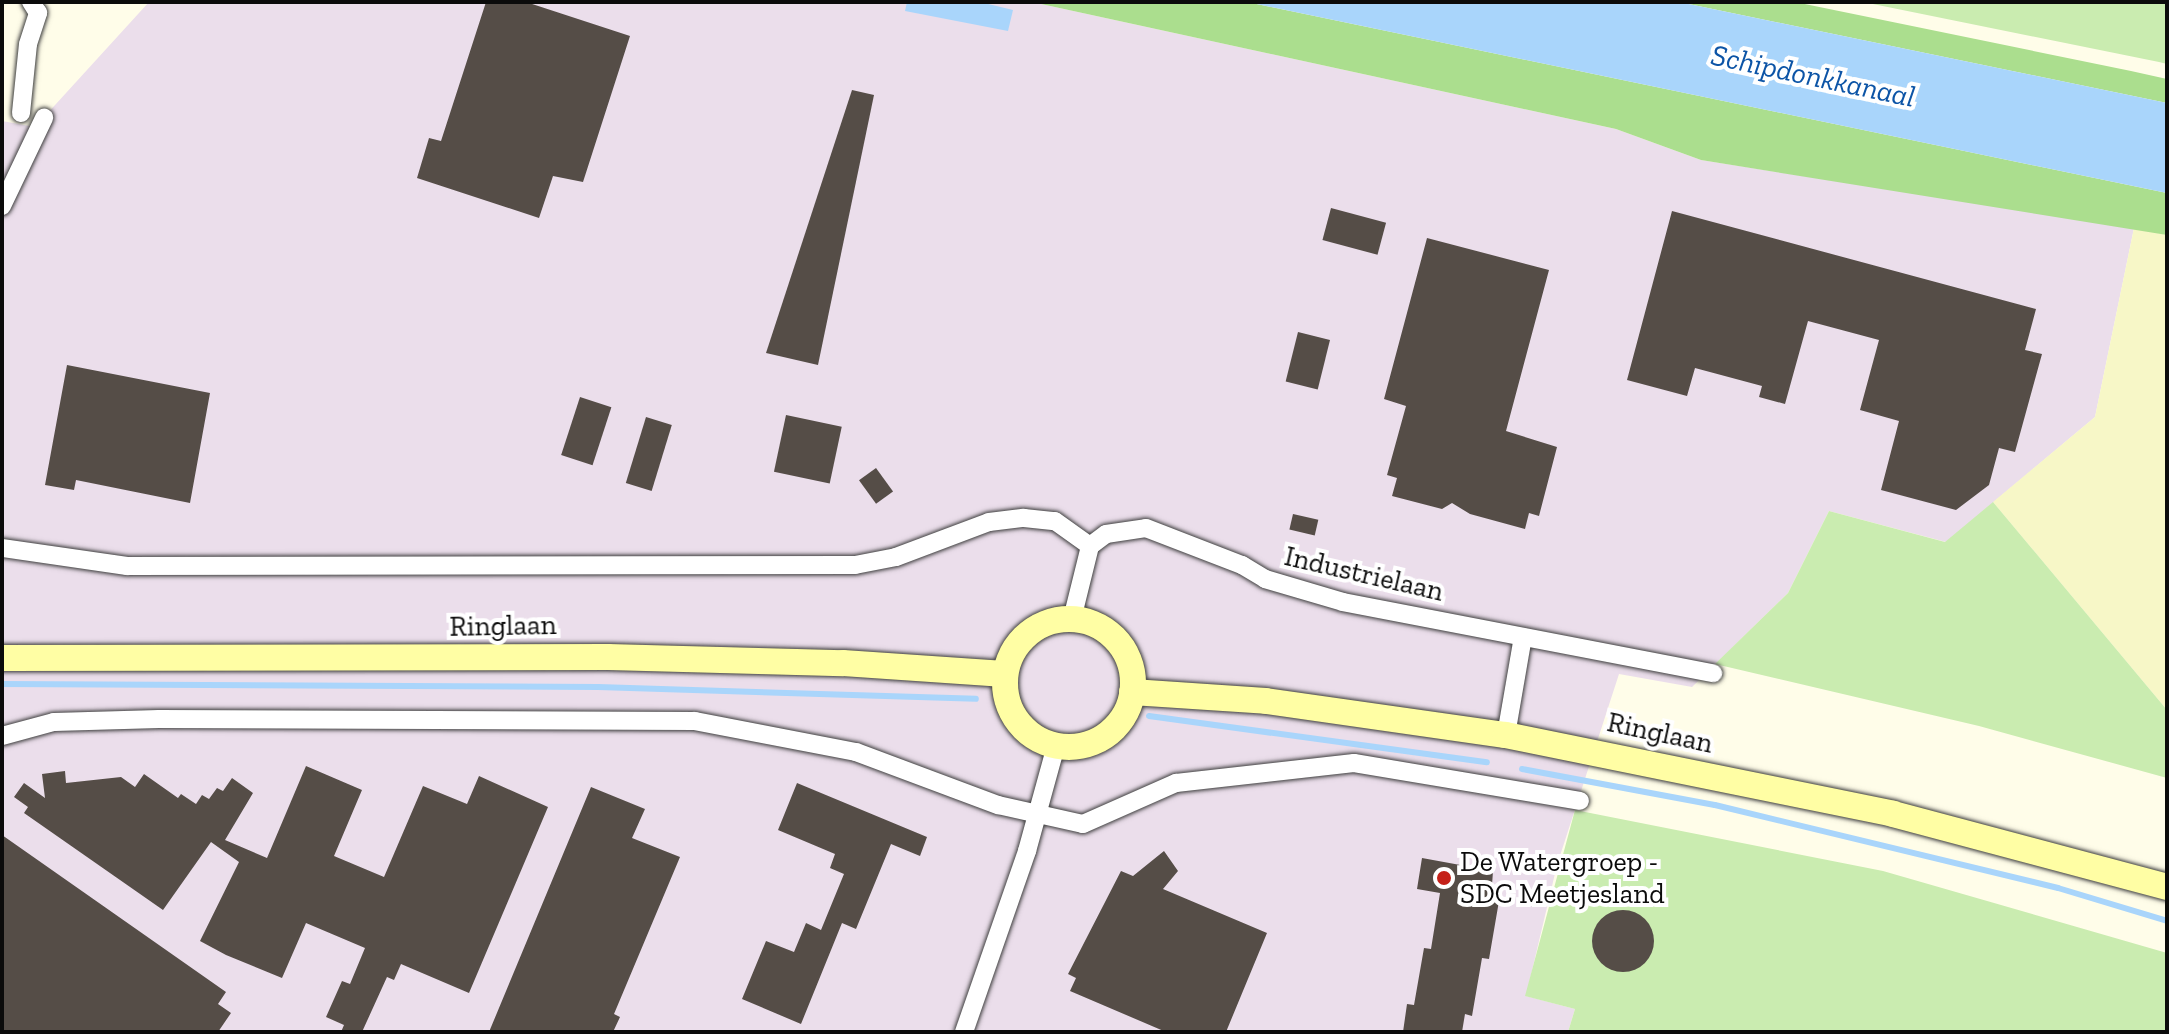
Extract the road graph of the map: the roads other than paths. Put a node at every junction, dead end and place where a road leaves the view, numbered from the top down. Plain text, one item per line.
1 (31, 2) edge
2 (21, 113) dead end
3 (44, 118) dead end
4 (2, 206) edge
5 (1090, 546) junction
6 (2, 548) edge
7 (1072, 619) junction
8 (1523, 637) junction
9 (2, 658) edge
10 (1713, 673) dead end
11 (1005, 674) junction
12 (1132, 692) junction
13 (1506, 735) junction
14 (2, 736) edge
15 (1056, 746) junction
16 (1580, 801) dead end
17 (1037, 816) junction
18 (2167, 887) edge
19 (964, 1032) edge

1 - 2 street
3 - 4 street
5 - 6 street
5 - 7 street
5 - 8 street, Industrielaan
7 - 11 main road
7 - 12 main road
8 - 10 street, Industrielaan
8 - 13 street
9 - 11 main road, Ringlaan
11 - 15 main road
12 - 13 main road, Ringlaan
12 - 15 main road
13 - 18 main road, Ringlaan
14 - 17 street
15 - 17 street
16 - 17 street
17 - 19 street

